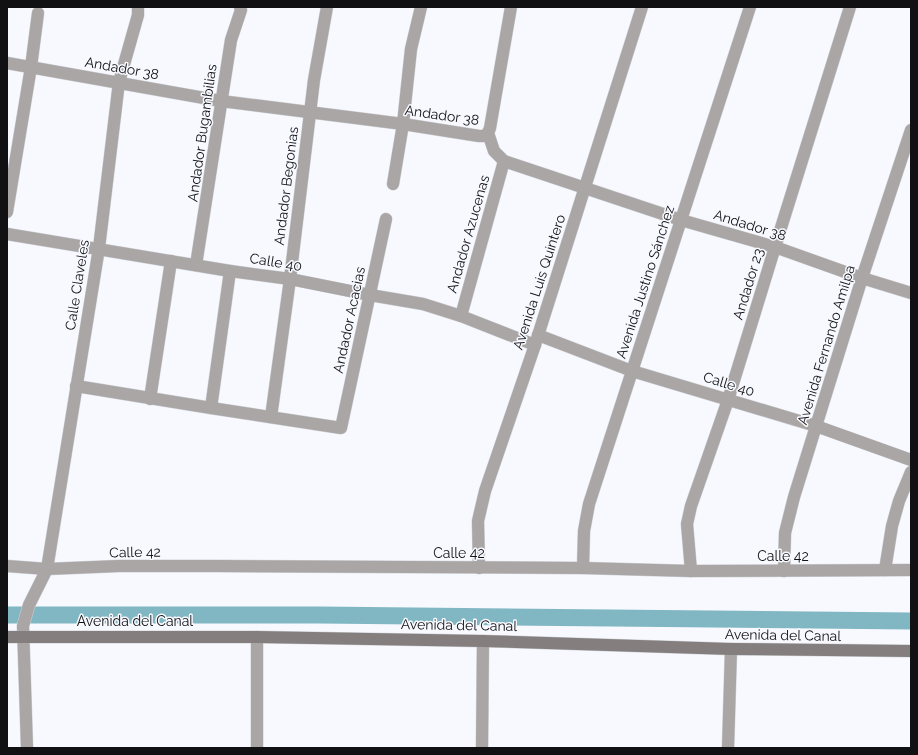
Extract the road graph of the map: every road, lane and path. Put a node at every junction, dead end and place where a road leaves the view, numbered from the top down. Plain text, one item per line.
1 (138, 7) edge
2 (240, 7) edge
3 (327, 7) edge
4 (421, 7) edge
5 (511, 7) edge
6 (642, 7) edge
7 (750, 7) edge
8 (850, 7) edge
9 (38, 13) dead end
10 (7, 63) edge
11 (31, 67) junction
12 (120, 82) junction
13 (221, 101) junction
14 (310, 113) junction
15 (403, 124) junction
16 (911, 130) edge
17 (488, 133) junction
18 (504, 161) junction
19 (393, 184) dead end
20 (585, 188) junction
21 (7, 212) edge
22 (386, 219) dead end
23 (681, 220) junction
24 (7, 234) edge
25 (775, 247) junction
26 (99, 248) junction
27 (171, 261) junction
28 (196, 265) junction
29 (230, 271) junction
30 (862, 278) junction
31 (290, 279) junction
32 (911, 293) edge
33 (370, 295) junction
34 (461, 316) junction
35 (537, 340) junction
36 (632, 371) junction
37 (76, 386) junction
38 (150, 398) junction
39 (728, 400) junction
40 (211, 408) junction
41 (271, 418) junction
42 (816, 426) junction
43 (911, 460) edge
44 (911, 472) edge
45 (7, 566) edge
46 (479, 568) junction
47 (583, 568) junction
48 (47, 569) junction
49 (885, 570) junction
50 (911, 570) edge
51 (691, 571) junction
52 (784, 571) junction
53 (23, 631) junction
54 (7, 636) edge
55 (256, 637) junction
56 (483, 640) junction
57 (731, 649) junction
58 (911, 652) edge
59 (27, 748) edge
60 (257, 748) edge
61 (482, 748) edge
62 (728, 748) edge

1 - 12 street, Calle Claveles
2 - 13 street, Andador Bugambilias
3 - 14 street, Andador Begonias
4 - 15 street
5 - 17 street
6 - 20 street, Avenida Luis Quintero
7 - 23 street, Avenida Justino Sánchez
8 - 25 street, Andador 23
9 - 11 street
10 - 11 street, Andador 38
11 - 12 street, Andador 38
11 - 21 street
12 - 13 street, Andador 38
12 - 26 street, Calle Claveles
13 - 14 street, Andador 38
13 - 28 street, Andador Bugambilias
14 - 15 street, Andador 38
14 - 31 street, Andador Begonias
15 - 17 street, Andador 38
15 - 19 street
16 - 30 street, Avenida Fernando Amilpa
17 - 18 street, Andador 38
18 - 20 street, Andador 38
18 - 34 street, Andador Azucenas
20 - 23 street, Andador 38
20 - 35 street, Avenida Luis Quintero
22 - 33 street, Andador Acacias
23 - 25 street, Andador 38
23 - 36 street, Avenida Justino Sánchez
24 - 26 street, Calle 40
25 - 30 street, Andador 38
25 - 39 street, Andador 23
26 - 27 street, Calle 40
26 - 37 street, Calle Claveles
27 - 28 street, Calle 40
27 - 38 street
28 - 29 street, Calle 40
29 - 31 street, Calle 40
29 - 40 street
30 - 32 street, Andador 38
30 - 42 street, Avenida Fernando Amilpa
31 - 33 street, Calle 40
31 - 41 street, Andador Begonias
33 - 34 street, Calle 40
33 - 41 street, Andador Acacias
34 - 35 street, Calle 40
35 - 36 street, Calle 40
35 - 46 street, Avenida Luis Quintero
36 - 39 street, Calle 40
36 - 47 street, Avenida Justino Sánchez
37 - 38 street
37 - 48 street, Calle Claveles
38 - 40 street
39 - 42 street, Calle 40
39 - 51 street, Andador 23
40 - 41 street
42 - 43 street, Calle 40
42 - 52 street, Avenida Fernando Amilpa
44 - 49 street
45 - 48 street, Calle 42
46 - 47 street, Calle 42
46 - 48 street, Calle 42
47 - 51 street, Calle 42
48 - 53 street, Calle Claveles
49 - 50 street, Calle 42
49 - 52 street, Calle 42
51 - 52 street, Calle 42
53 - 54 street, Avenida del Canal
53 - 55 street, Avenida del Canal
53 - 59 street, Calle Claveles
55 - 56 street, Avenida del Canal
55 - 60 street
56 - 57 street, Avenida del Canal
56 - 61 street
57 - 58 street, Avenida del Canal
57 - 62 street

